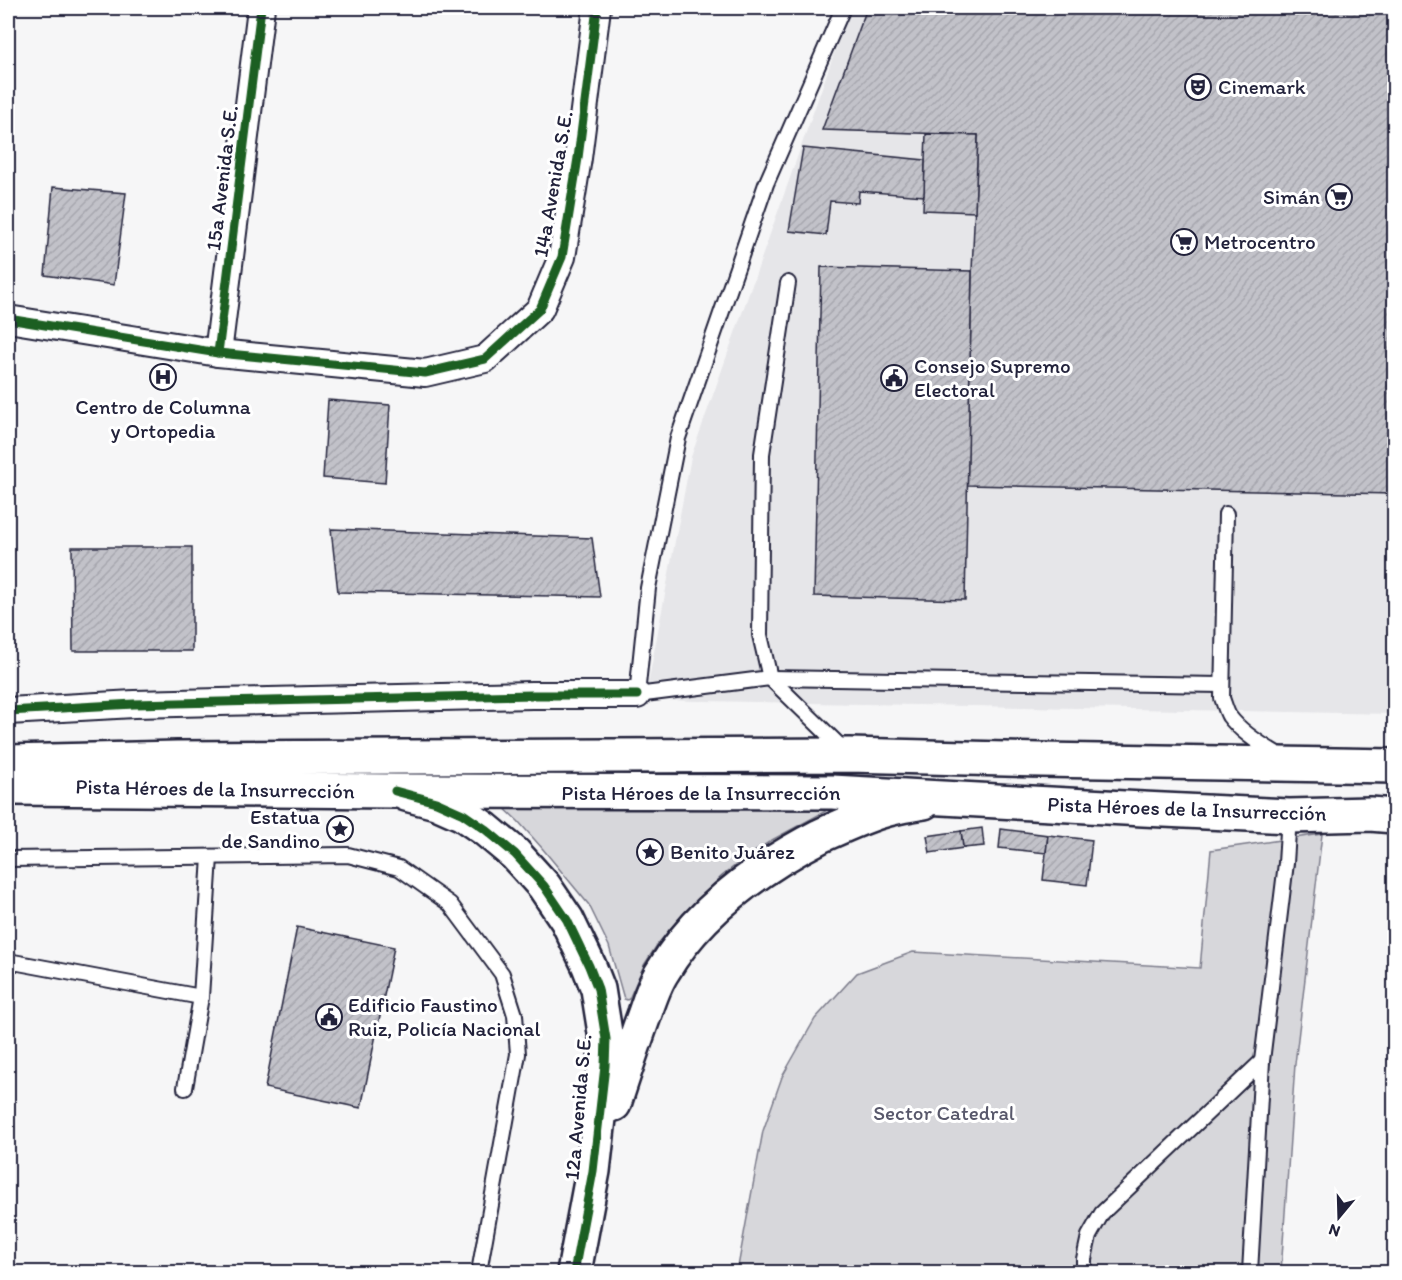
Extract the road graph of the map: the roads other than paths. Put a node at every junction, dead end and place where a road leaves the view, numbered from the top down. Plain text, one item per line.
1 (261, 8) edge
2 (597, 8) edge
3 (843, 8) edge
4 (788, 284) dead end
5 (8, 320) edge
6 (218, 353) junction
7 (1226, 514) dead end
8 (770, 678) junction
9 (1222, 685) junction
10 (637, 696) junction
11 (8, 711) edge
12 (849, 755) junction
13 (8, 762) edge
14 (1297, 765) junction
15 (1395, 766) edge
16 (8, 775) edge
17 (8, 788) edge
18 (58, 788) junction
19 (395, 791) junction
20 (940, 798) junction
21 (1289, 816) junction
22 (1395, 816) edge
23 (210, 857) junction
24 (8, 859) edge
25 (8, 961) edge
26 (201, 997) junction
27 (1262, 1061) junction
28 (185, 1088) dead end
29 (593, 1171) junction
30 (480, 1272) edge
31 (573, 1272) edge
32 (1084, 1272) edge
33 (1250, 1272) edge

1 - 6 street, 15a Avenida S.E.
2 - 6 street, 14a Avenida S.E.
3 - 10 lane
4 - 8 lane
5 - 6 street, 14a Avenida S.E.
7 - 9 lane
8 - 9 lane
8 - 10 lane
8 - 12 lane
9 - 14 lane
10 - 11 street
12 - 13 main road, Pista Héroes de la Insurrección
12 - 14 main road, Pista Héroes de la Insurrección
14 - 15 main road, Pista Héroes de la Insurrección
16 - 18 main road
17 - 18 main road, Pista Héroes de la Insurrección
18 - 19 main road, Pista Héroes de la Insurrección
19 - 20 main road, Pista Héroes de la Insurrección
19 - 29 main road, 12a Avenida S.E.
20 - 21 main road, Pista Héroes de la Insurrección
20 - 29 main road, 12a Avenida S.E.
21 - 22 main road, Pista Héroes de la Insurrección
21 - 27 lane
23 - 24 lane
23 - 26 lane
23 - 30 lane
25 - 26 lane
26 - 28 lane
27 - 32 lane
27 - 33 lane
29 - 31 main road, 12a Avenida S.E.

